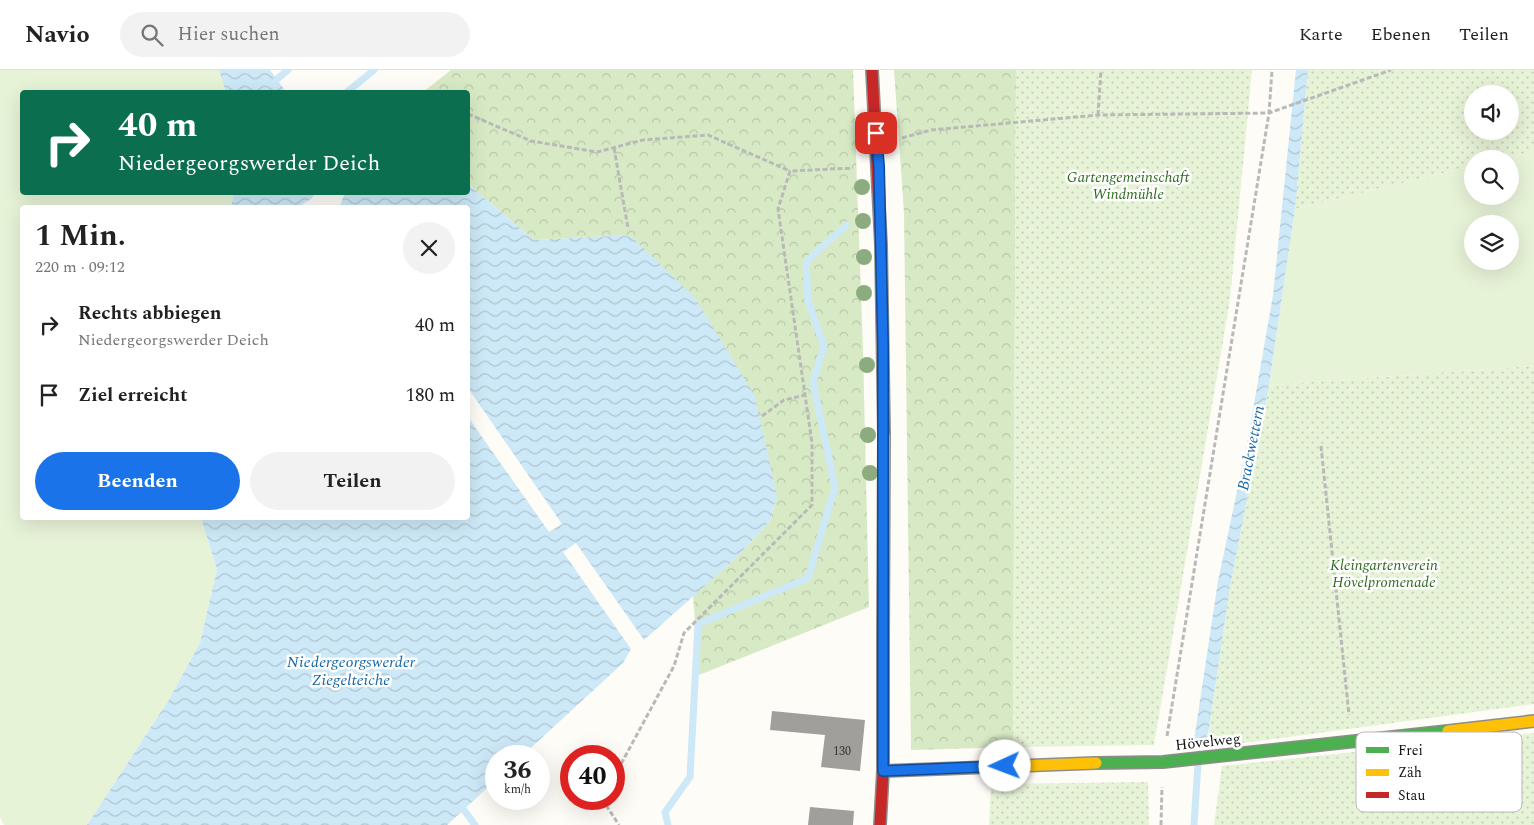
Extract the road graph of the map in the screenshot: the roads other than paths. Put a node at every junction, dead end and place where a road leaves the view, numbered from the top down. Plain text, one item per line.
1 (872, 70) edge
2 (1534, 720) edge
3 (1430, 732) edge
4 (1356, 741) edge
5 (883, 771) junction
6 (880, 825) edge

1 - 5 street
2 - 3 street, Hövelweg
4 - 5 street, Hövelweg
5 - 6 street

